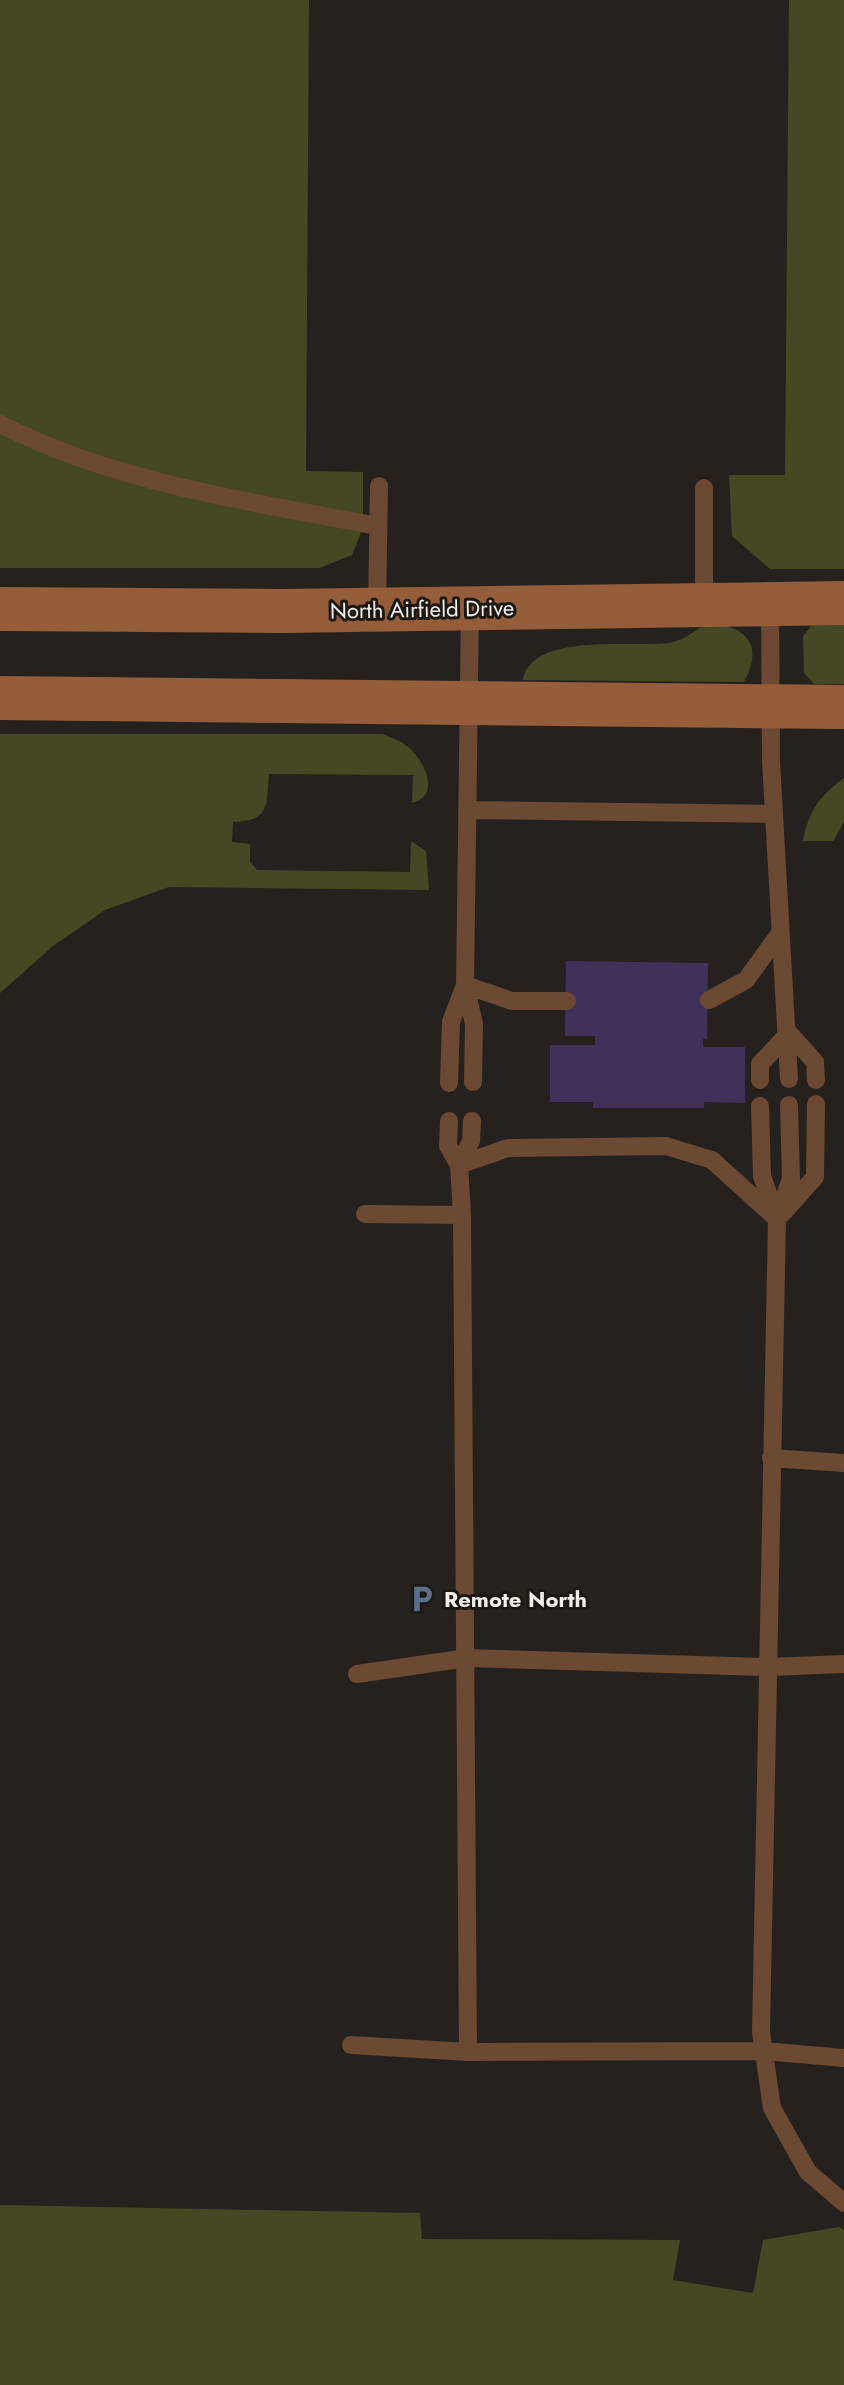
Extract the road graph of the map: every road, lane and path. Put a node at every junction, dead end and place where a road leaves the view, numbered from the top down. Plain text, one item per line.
1 (0, 424) edge
2 (379, 486) dead end
3 (704, 488) dead end
4 (378, 526) junction
5 (770, 603) junction
6 (844, 603) edge
7 (704, 605) junction
8 (0, 609) edge
9 (470, 609) junction
10 (377, 610) junction
11 (0, 698) edge
12 (470, 704) junction
13 (769, 707) junction
14 (844, 707) edge
15 (467, 810) junction
16 (774, 814) junction
17 (780, 933) junction
18 (465, 985) junction
19 (709, 1000) dead end
20 (567, 1001) dead end
21 (789, 1033) junction
22 (789, 1079) dead end
23 (760, 1080) dead end
24 (816, 1080) dead end
25 (473, 1082) dead end
26 (449, 1083) dead end
27 (816, 1104) dead end
28 (789, 1105) dead end
29 (760, 1106) dead end
30 (449, 1121) dead end
31 (472, 1121) dead end
32 (459, 1165) junction
33 (365, 1214) dead end
34 (462, 1215) junction
35 (777, 1219) junction
36 (771, 1458) junction
37 (844, 1463) edge
38 (467, 1658) junction
39 (844, 1664) edge
40 (768, 1667) junction
41 (357, 1674) dead end
42 (351, 2045) dead end
43 (764, 2051) junction
44 (468, 2052) junction
45 (844, 2058) edge
46 (844, 2203) edge

1 - 4 lane
2 - 4 lane
3 - 7 lane
4 - 10 lane
5 - 6 main road, North Airfield Drive
5 - 7 main road, North Airfield Drive
5 - 13 lane
7 - 9 main road, North Airfield Drive
8 - 10 main road, North Airfield Drive
9 - 10 main road, North Airfield Drive
9 - 12 lane
11 - 12 main road
12 - 13 main road
12 - 15 lane
13 - 14 main road
13 - 16 lane
15 - 16 lane
15 - 18 lane
16 - 17 lane
17 - 19 lane
17 - 21 lane
18 - 20 lane
18 - 25 lane
18 - 26 lane
21 - 22 lane
21 - 23 lane
21 - 24 lane
27 - 35 lane
28 - 35 lane
29 - 35 lane
30 - 32 lane
31 - 32 lane
32 - 34 lane
32 - 35 lane
33 - 34 lane
34 - 38 lane
35 - 36 lane
36 - 37 lane
36 - 40 lane
38 - 40 lane
38 - 41 lane
38 - 44 lane
39 - 40 lane
40 - 43 lane
42 - 44 lane
43 - 44 lane
43 - 45 lane
43 - 46 lane

